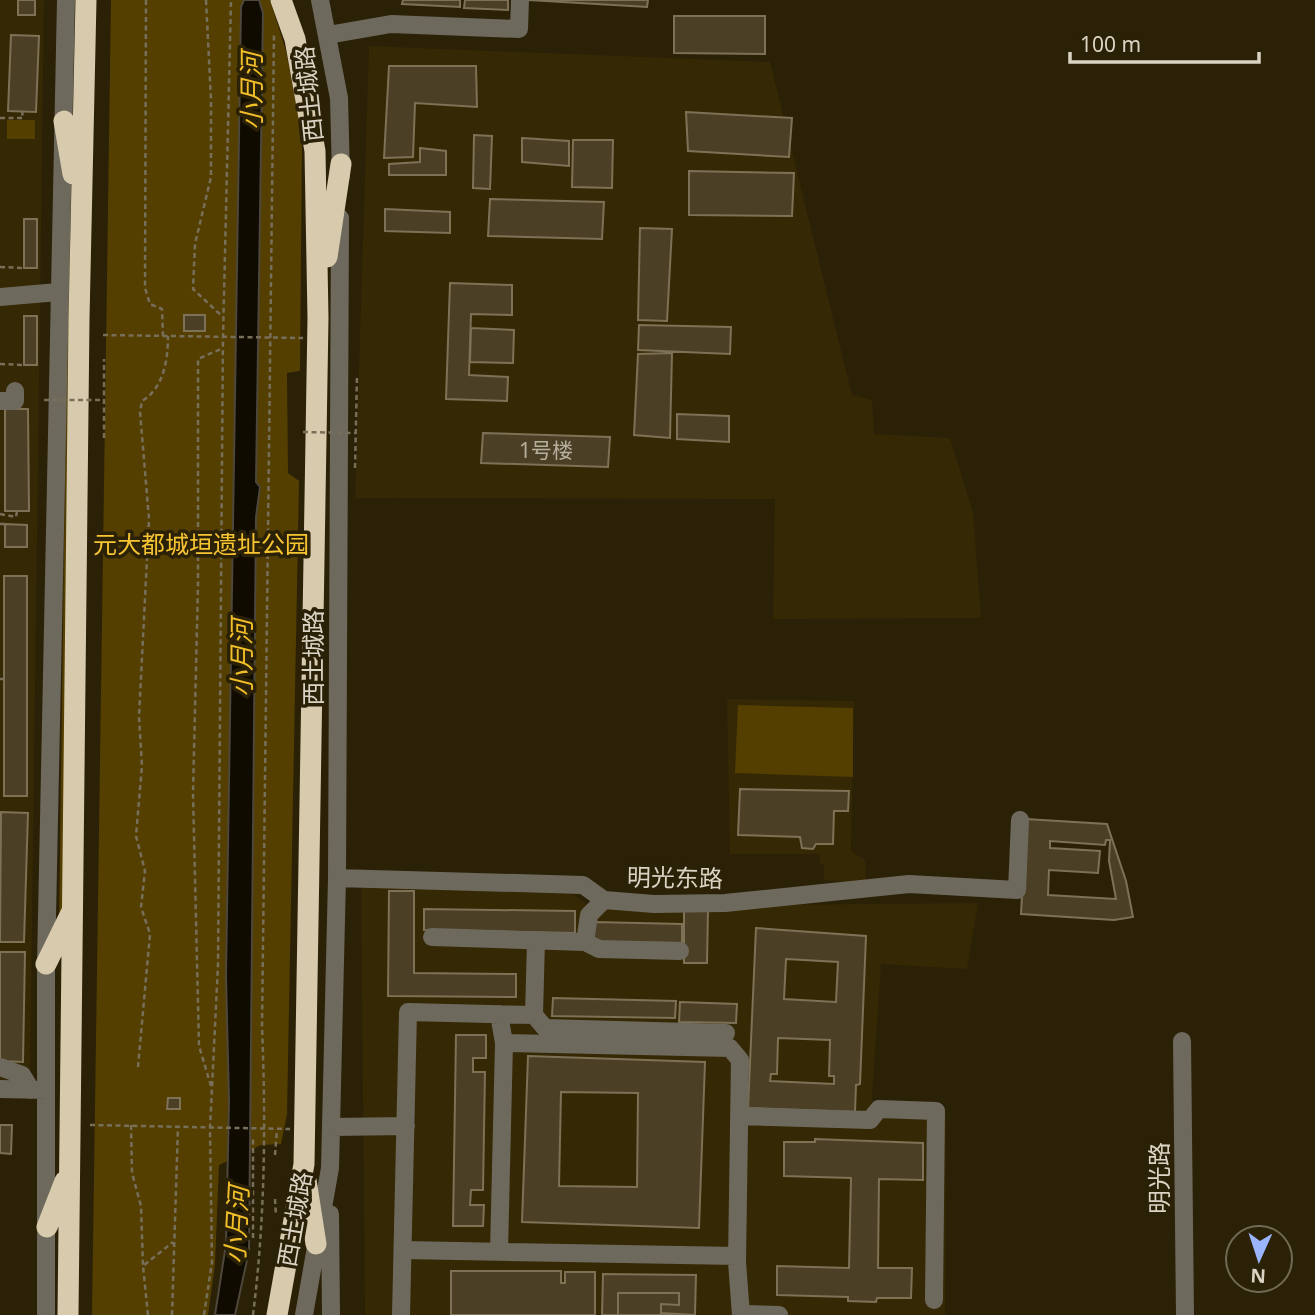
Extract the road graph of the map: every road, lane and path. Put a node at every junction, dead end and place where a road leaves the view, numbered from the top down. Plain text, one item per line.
1 (66, 0) edge
2 (86, 0) edge
3 (146, 0) edge
4 (206, 0) edge
5 (231, 0) edge
6 (281, 0) edge
7 (520, 0) edge
8 (323, 5) edge
9 (275, 26) dead end
10 (328, 35) junction
11 (22, 111) dead end
12 (0, 118) edge
13 (64, 121) junction
14 (341, 164) junction
15 (0, 267) edge
16 (24, 268) dead end
17 (58, 292) junction
18 (0, 296) edge
19 (224, 318) junction
20 (318, 318) junction
21 (79, 319) junction
22 (103, 335) dead end
23 (163, 336) junction
24 (168, 336) junction
25 (225, 337) junction
26 (271, 338) junction
27 (305, 338) dead end
28 (223, 348) junction
29 (104, 359) dead end
30 (0, 364) edge
31 (24, 365) dead end
32 (357, 375) dead end
33 (44, 400) dead end
34 (104, 400) junction
35 (303, 432) dead end
36 (356, 433) junction
37 (104, 438) dead end
38 (355, 468) dead end
39 (17, 511) dead end
40 (0, 514) edge
41 (1020, 820) dead end
42 (337, 878) junction
43 (604, 900) junction
44 (75, 905) junction
45 (432, 937) dead end
46 (536, 940) junction
47 (585, 942) junction
48 (680, 951) dead end
49 (46, 964) junction
50 (499, 1014) junction
51 (534, 1015) junction
52 (726, 1032) dead end
53 (1182, 1041) dead end
54 (504, 1043) junction
55 (0, 1067) edge
56 (138, 1067) dead end
57 (0, 1089) edge
58 (212, 1089) junction
59 (38, 1090) junction
60 (740, 1116) junction
61 (90, 1125) dead end
62 (131, 1125) junction
63 (178, 1126) junction
64 (406, 1126) junction
65 (331, 1127) junction
66 (210, 1128) junction
67 (264, 1129) junction
68 (277, 1129) junction
69 (293, 1129) dead end
70 (253, 1139) dead end
71 (275, 1155) dead end
72 (304, 1164) junction
73 (330, 1168) junction
74 (69, 1170) junction
75 (275, 1199) dead end
76 (277, 1224) dead end
77 (47, 1227) junction
78 (253, 1238) dead end
79 (174, 1241) junction
80 (316, 1244) junction
81 (403, 1250) junction
82 (499, 1251) junction
83 (737, 1256) junction
84 (143, 1266) junction
85 (934, 1300) dead end
86 (741, 1314) edge
87 (46, 1315) edge
88 (68, 1315) edge
89 (148, 1315) edge
90 (172, 1315) edge
91 (204, 1315) edge
92 (253, 1315) edge
93 (277, 1315) edge
94 (304, 1315) edge
95 (328, 1315) edge
96 (401, 1315) edge
97 (779, 1315) edge
98 (1185, 1315) edge

1 - 13 street
2 - 21 highway
3 - 23 path
4 - 19 path
5 - 19 path
6 - 20 highway
7 - 10 street
8 - 10 street, 西土城路
9 - 26 path
10 - 14 street, 西土城路
11 - 12 path
13 - 17 street
13 - 21 highway
14 - 20 highway
14 - 42 street, 西土城路
15 - 16 path
17 - 18 street
17 - 49 street
19 - 25 path
20 - 72 highway
21 - 44 highway
22 - 23 path
23 - 24 path
24 - 25 path
24 - 56 path
25 - 26 path
25 - 28 path
26 - 27 path
26 - 67 path
28 - 58 path
28 - 58 path
29 - 34 path
30 - 31 path
32 - 36 path
33 - 34 path, bridge
34 - 37 path
35 - 36 path, bridge
36 - 38 path
39 - 40 path
41 - 43 street, 明光东路
42 - 43 street, 明光东路
42 - 65 street, 西土城路
43 - 47 street
44 - 49 highway
44 - 74 highway
45 - 46 street
46 - 47 street
46 - 51 street
47 - 48 street
49 - 59 street
50 - 51 street
50 - 54 street
50 - 64 street
51 - 52 street
53 - 98 street, 明光路
54 - 60 street
54 - 82 street
55 - 59 street
57 - 59 street
58 - 66 path
59 - 77 street
60 - 83 street
60 - 85 street
61 - 62 path
62 - 63 path
62 - 84 path
63 - 66 path
63 - 79 path
64 - 65 street
64 - 81 street
65 - 73 street, 西土城路
66 - 67 path
66 - 91 path
67 - 68 path
67 - 92 path
68 - 69 path
68 - 71 path
70 - 78 path
72 - 80 highway
72 - 93 highway
73 - 80 street, 西土城路
73 - 95 street
74 - 77 highway
74 - 88 highway
75 - 76 path
77 - 87 street
79 - 84 path
79 - 90 path
80 - 94 street, 西土城路
80 - 95 street
81 - 82 street
81 - 96 street
82 - 83 street
83 - 86 street
84 - 89 path
86 - 97 street

